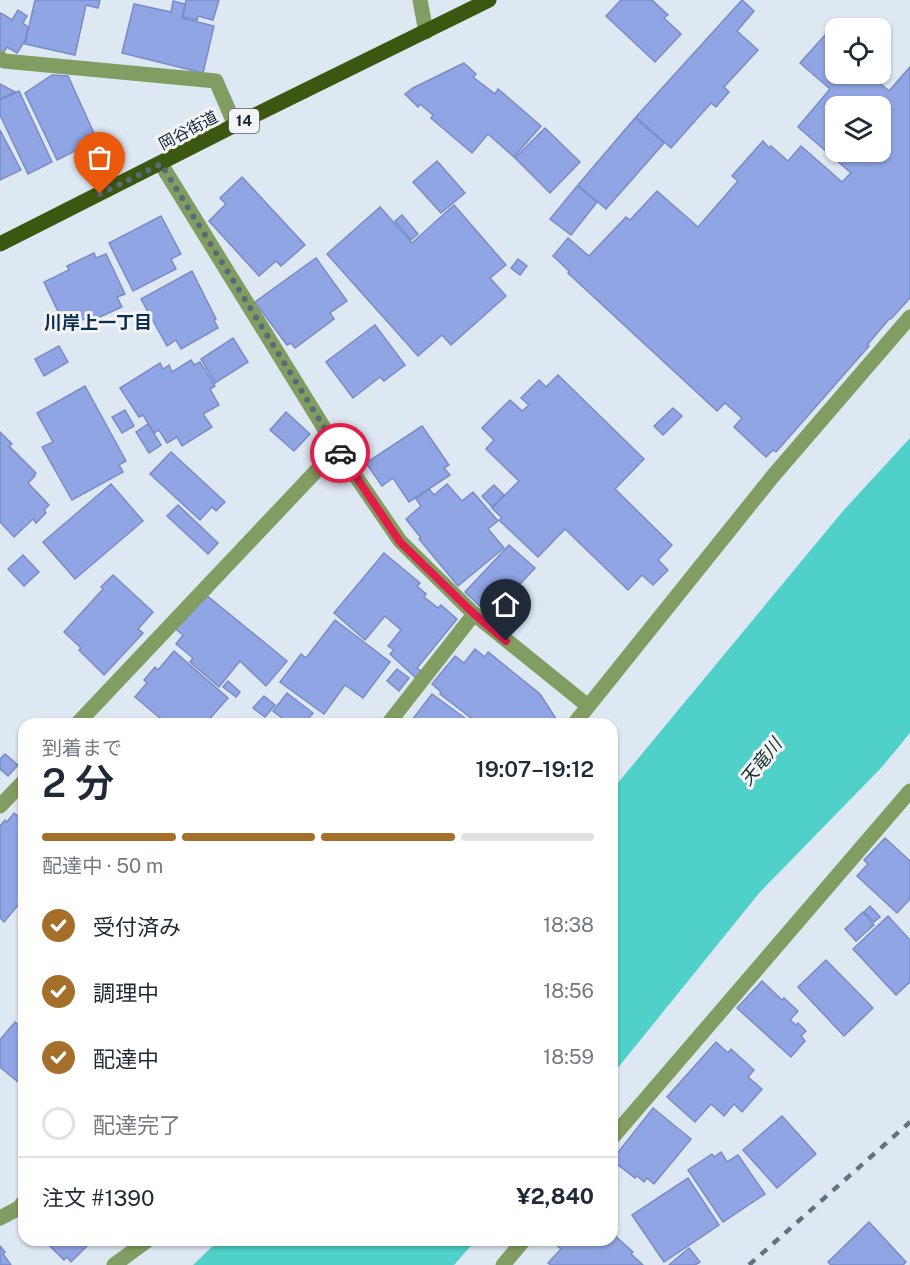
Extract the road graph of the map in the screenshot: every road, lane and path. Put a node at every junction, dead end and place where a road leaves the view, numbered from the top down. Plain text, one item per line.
1 (420, 0) edge
2 (489, 0) edge
3 (426, 32) junction
4 (0, 58) edge
5 (235, 125) junction
6 (161, 164) junction
7 (0, 244) edge
8 (910, 317) edge
9 (337, 449) junction
10 (474, 614) junction
11 (588, 706) junction
12 (83, 718) edge
13 (393, 718) edge
14 (579, 718) edge
15 (18, 787) edge
16 (910, 791) edge
17 (0, 806) edge
18 (618, 1131) edge
19 (18, 1208) edge
20 (0, 1217) edge
21 (140, 1246) edge
22 (519, 1246) edge
23 (114, 1265) edge
24 (503, 1265) edge

1 - 3 street
2 - 3 main road, 岡谷街道 / 14
3 - 5 main road, 岡谷街道 / 14
4 - 5 street
5 - 6 main road, 岡谷街道 / 14
6 - 7 main road, 岡谷街道 / 14
6 - 9 street
8 - 11 street
9 - 10 street
9 - 12 street
10 - 11 street
10 - 13 street
11 - 14 street
15 - 17 street
16 - 18 street
19 - 20 street
21 - 23 street
22 - 24 street

